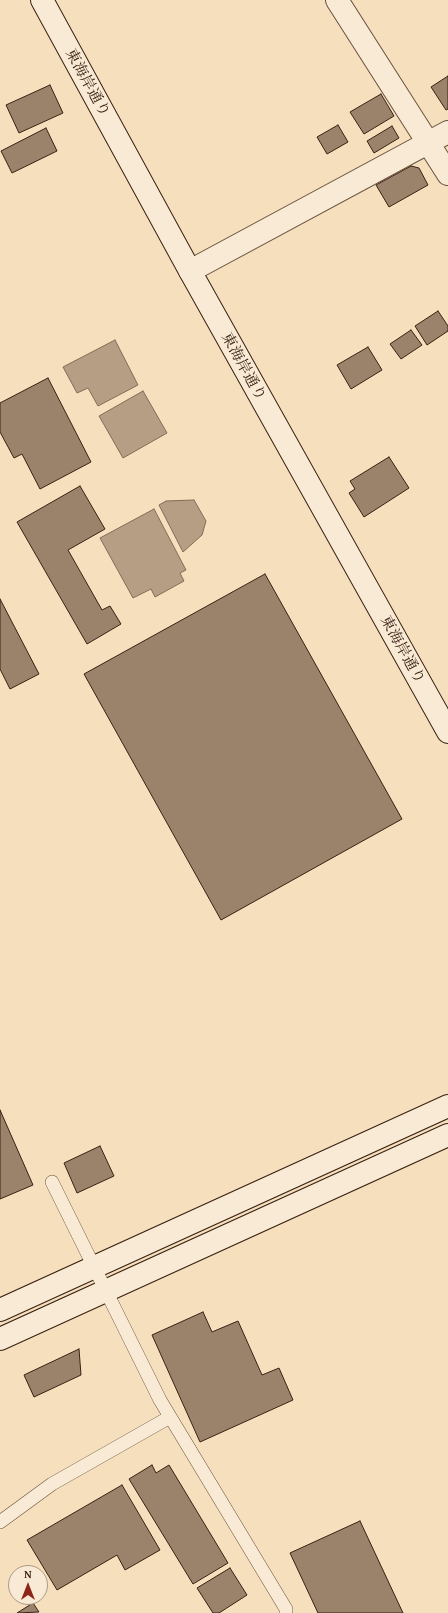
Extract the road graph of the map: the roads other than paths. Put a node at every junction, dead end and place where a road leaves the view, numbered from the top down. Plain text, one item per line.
1 (42, 0) edge
2 (337, 0) edge
3 (448, 132) edge
4 (429, 143) junction
5 (448, 174) edge
6 (190, 271) junction
7 (448, 732) edge
8 (448, 1106) edge
9 (448, 1135) edge
10 (52, 1182) dead end
11 (94, 1267) junction
12 (106, 1291) junction
13 (0, 1310) edge
14 (0, 1339) edge
15 (170, 1416) junction
16 (0, 1522) edge
17 (286, 1613) edge

1 - 6 street, 東海岸通り
2 - 4 street
3 - 4 street
4 - 5 street
4 - 6 street
6 - 7 street, 東海岸通り
8 - 11 street
9 - 12 street
10 - 11 lane
11 - 12 lane
11 - 13 street
12 - 14 street
12 - 15 lane
15 - 16 lane
15 - 17 lane

